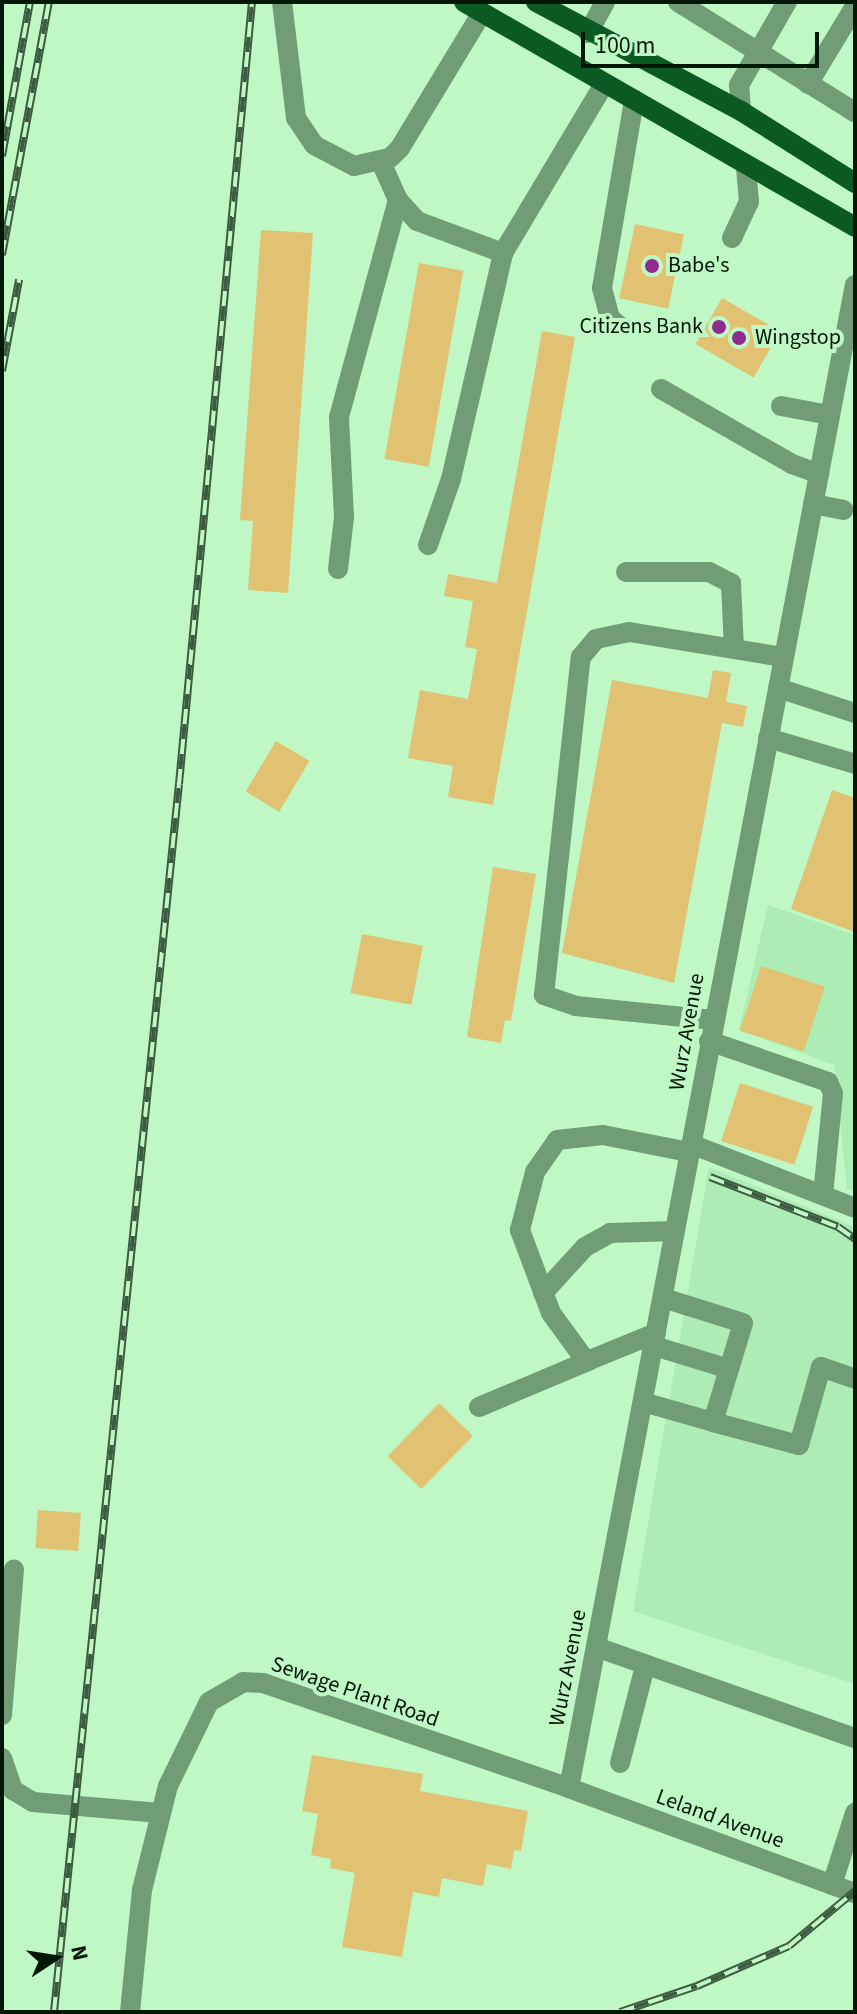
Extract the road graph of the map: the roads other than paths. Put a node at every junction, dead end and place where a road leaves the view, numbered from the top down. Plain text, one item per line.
1 (282, 2) edge
2 (464, 2) edge
3 (536, 2) edge
4 (605, 2) edge
5 (678, 2) edge
6 (787, 2) edge
7 (855, 6) edge
8 (481, 14) junction
9 (588, 33) junction
10 (759, 54) junction
11 (811, 78) junction
12 (604, 84) junction
13 (739, 85) junction
14 (711, 96) junction
15 (855, 96) edge
16 (634, 100) junction
17 (741, 111) junction
18 (855, 112) edge
19 (381, 162) junction
20 (746, 165) junction
21 (855, 183) edge
22 (398, 200) junction
23 (855, 227) edge
24 (732, 238) dead end
25 (503, 253) junction
26 (855, 285) edge
27 (621, 327) dead end
28 (845, 381) edge
29 (661, 389) dead end
30 (781, 406) dead end
31 (829, 415) junction
32 (819, 474) junction
33 (813, 504) junction
34 (843, 510) dead end
35 (428, 545) dead end
36 (338, 569) dead end
37 (626, 572) dead end
38 (734, 648) junction
39 (784, 657) junction
40 (778, 688) junction
41 (855, 713) edge
42 (768, 738) junction
43 (855, 764) edge
44 (713, 1020) junction
45 (709, 1041) junction
46 (690, 1148) junction
47 (823, 1195) junction
48 (855, 1208) edge
49 (675, 1231) junction
50 (543, 1293) junction
51 (663, 1298) junction
52 (655, 1339) junction
53 (590, 1360) junction
54 (729, 1369) junction
55 (855, 1379) edge
56 (643, 1402) junction
57 (479, 1407) dead end
58 (713, 1422) junction
59 (14, 1569) dead end
60 (596, 1647) junction
61 (645, 1666) junction
62 (2, 1715) edge
63 (855, 1738) edge
64 (2, 1758) edge
65 (620, 1763) dead end
66 (569, 1788) junction
67 (160, 1813) junction
68 (855, 1813) edge
69 (832, 1885) junction
70 (855, 1893) edge
71 (130, 2012) edge

1 - 19 street
2 - 8 main road
3 - 9 main road
4 - 9 street
5 - 10 street
6 - 10 street
7 - 11 street
8 - 12 main road
8 - 19 street
9 - 14 main road
10 - 11 street
10 - 13 street
11 - 15 street
11 - 18 street
12 - 16 main road
12 - 25 street
13 - 14 street
13 - 17 street
14 - 17 main road
16 - 20 main road
16 - 27 street
17 - 21 main road
19 - 22 street
20 - 23 main road
20 - 24 street
22 - 25 street
22 - 36 street
25 - 35 street
26 - 28 street, Wurz Avenue
28 - 31 street, Wurz Avenue
29 - 32 street
30 - 31 street
31 - 32 street, Wurz Avenue
32 - 33 street, Wurz Avenue
33 - 34 street
33 - 39 street, Wurz Avenue
37 - 38 street
38 - 39 street
38 - 44 street
39 - 40 street, Wurz Avenue
40 - 41 street
40 - 42 street, Wurz Avenue
42 - 43 street
42 - 44 street, Wurz Avenue
44 - 45 street, Wurz Avenue
45 - 46 street, Wurz Avenue
45 - 47 street
46 - 47 street
46 - 49 street, Wurz Avenue
46 - 50 street
47 - 48 street
49 - 50 street
49 - 51 street, Wurz Avenue
50 - 53 street
51 - 52 street, Wurz Avenue
51 - 54 street
52 - 53 street
52 - 54 street
52 - 56 street, Wurz Avenue
53 - 57 street
54 - 58 street
55 - 58 street
56 - 58 street
56 - 60 street, Wurz Avenue
59 - 62 street
60 - 61 street
60 - 66 street, Wurz Avenue
61 - 63 street
61 - 65 street
64 - 67 street
66 - 67 street, Sewage Plant Road
66 - 69 street, Leland Avenue
67 - 71 street, Sewage Plant Road
68 - 69 street
69 - 70 street, Leland Avenue

